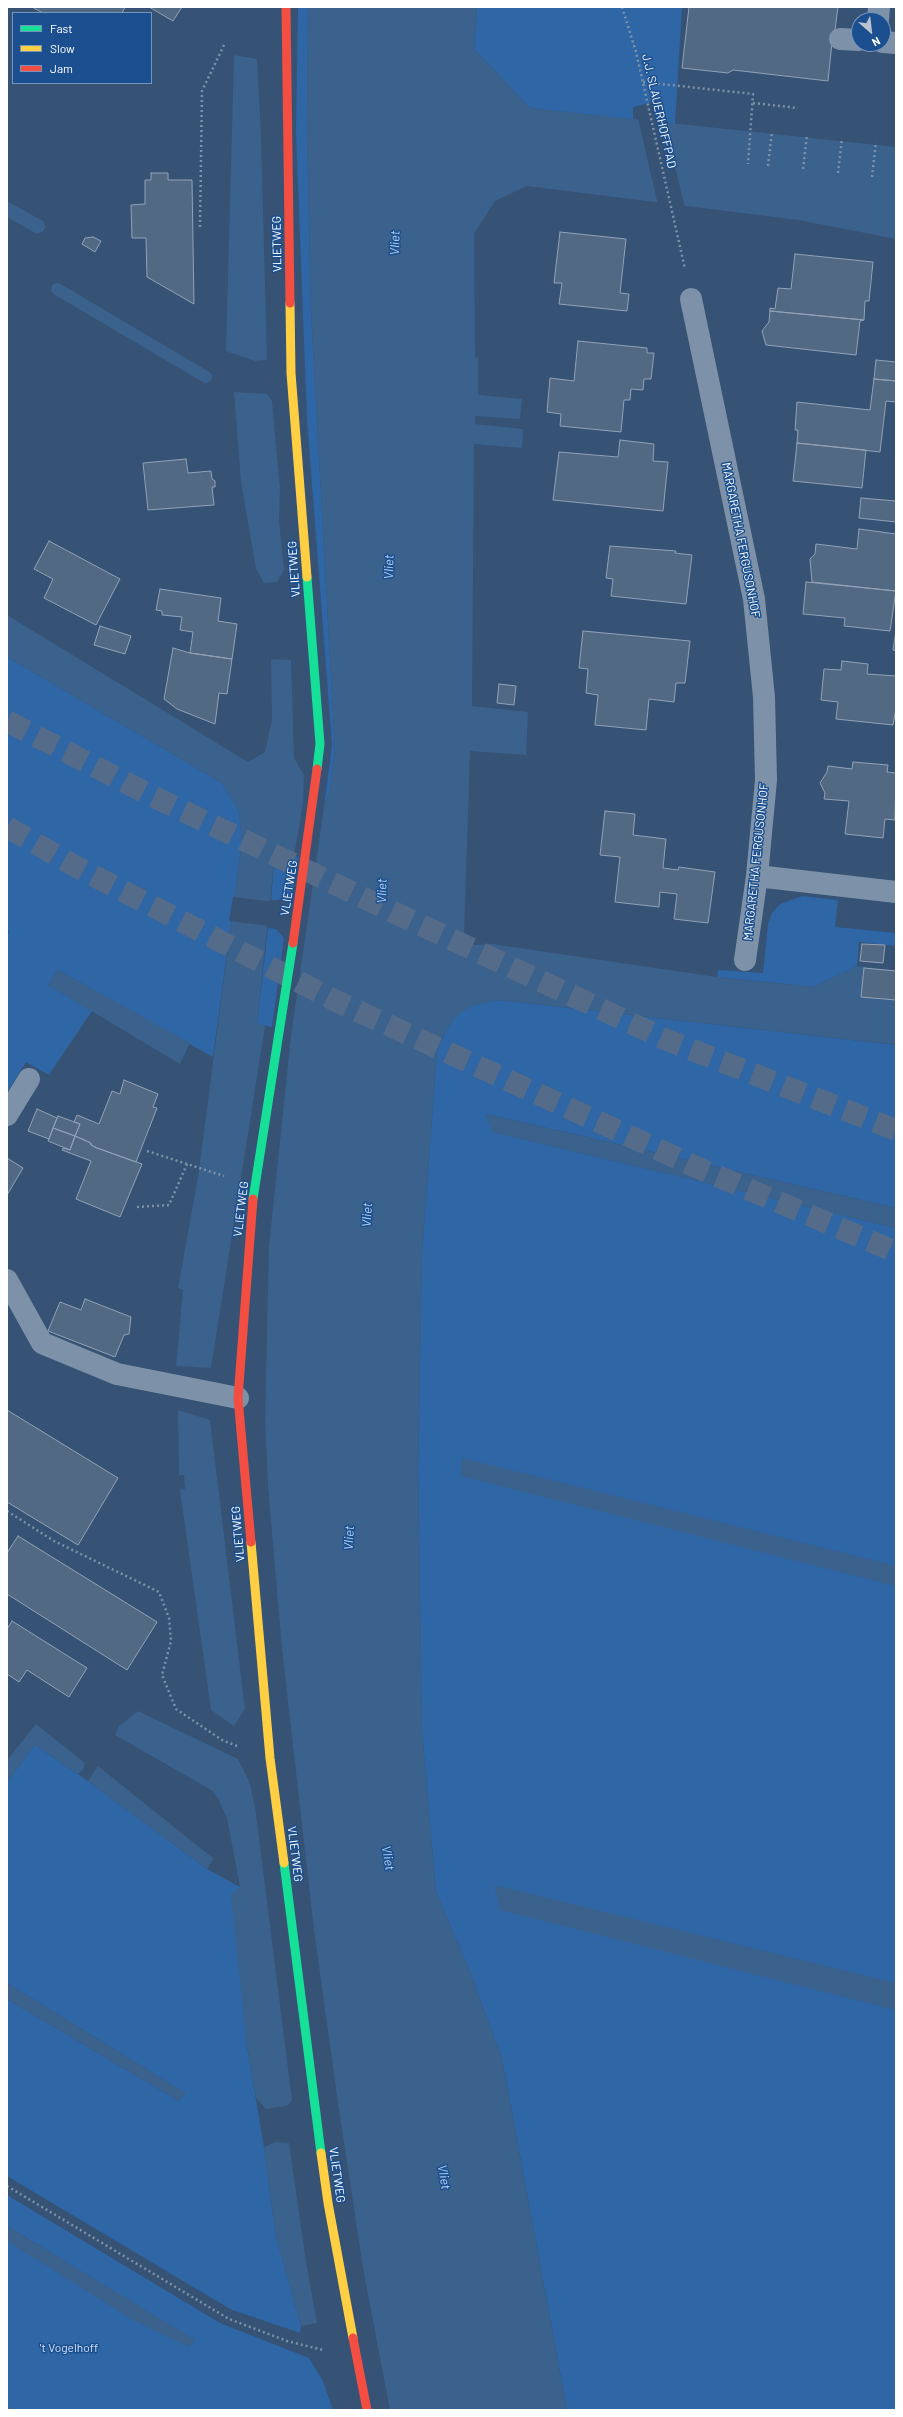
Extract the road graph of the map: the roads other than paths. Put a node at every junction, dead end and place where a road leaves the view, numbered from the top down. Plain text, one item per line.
1 (286, 7) edge
2 (691, 299) road end
3 (757, 876) junction
4 (896, 892) edge
5 (745, 960) dead end
6 (29, 1080) dead end
7 (7, 1115) edge
8 (7, 1280) edge
9 (238, 1398) junction
10 (367, 2410) edge

1 - 9 street, VLIETWEG
2 - 3 street, MARGARETHA FERGUSONHOF
3 - 4 street
3 - 5 street, MARGARETHA FERGUSONHOF
6 - 7 street
8 - 9 street
9 - 10 street, VLIETWEG

